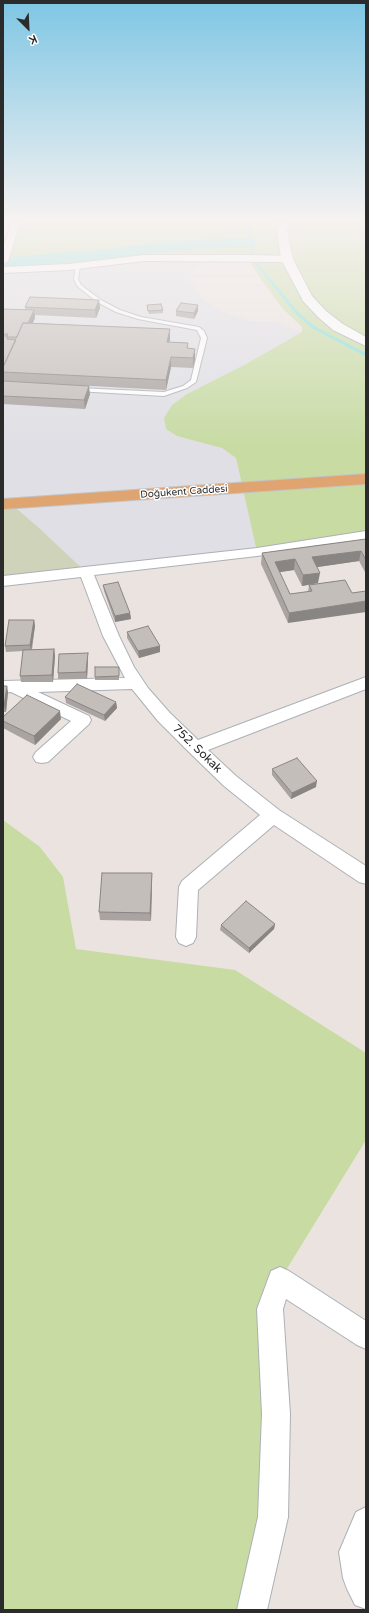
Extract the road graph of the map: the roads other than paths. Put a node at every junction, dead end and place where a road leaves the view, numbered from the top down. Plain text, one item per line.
1 (93, 296) edge
2 (306, 296) edge
3 (366, 342) edge
4 (70, 389) edge
5 (366, 465) edge
6 (366, 479) edge
7 (3, 490) edge
8 (3, 504) edge
9 (366, 535) edge
10 (86, 572) junction
11 (3, 581) edge
12 (137, 683) junction
13 (366, 683) edge
14 (8, 687) edge
15 (195, 748) junction
16 (42, 757) dead end
17 (273, 815) junction
18 (366, 876) edge
19 (186, 937) dead end
20 (366, 1336) edge
21 (366, 1522) edge
22 (366, 1594) edge
23 (252, 1610) edge

1 - 4 lane
2 - 3 street
5 - 7 main road, Doğukent Caddesi
6 - 8 main road, Doğukent Caddesi
9 - 10 street
10 - 11 street
10 - 12 street, 752. Sokak
12 - 14 street
12 - 15 street, 752. Sokak
13 - 15 street
14 - 16 street
15 - 17 street, 752. Sokak
17 - 18 street, 752. Sokak
17 - 19 street
20 - 23 street
21 - 22 street

